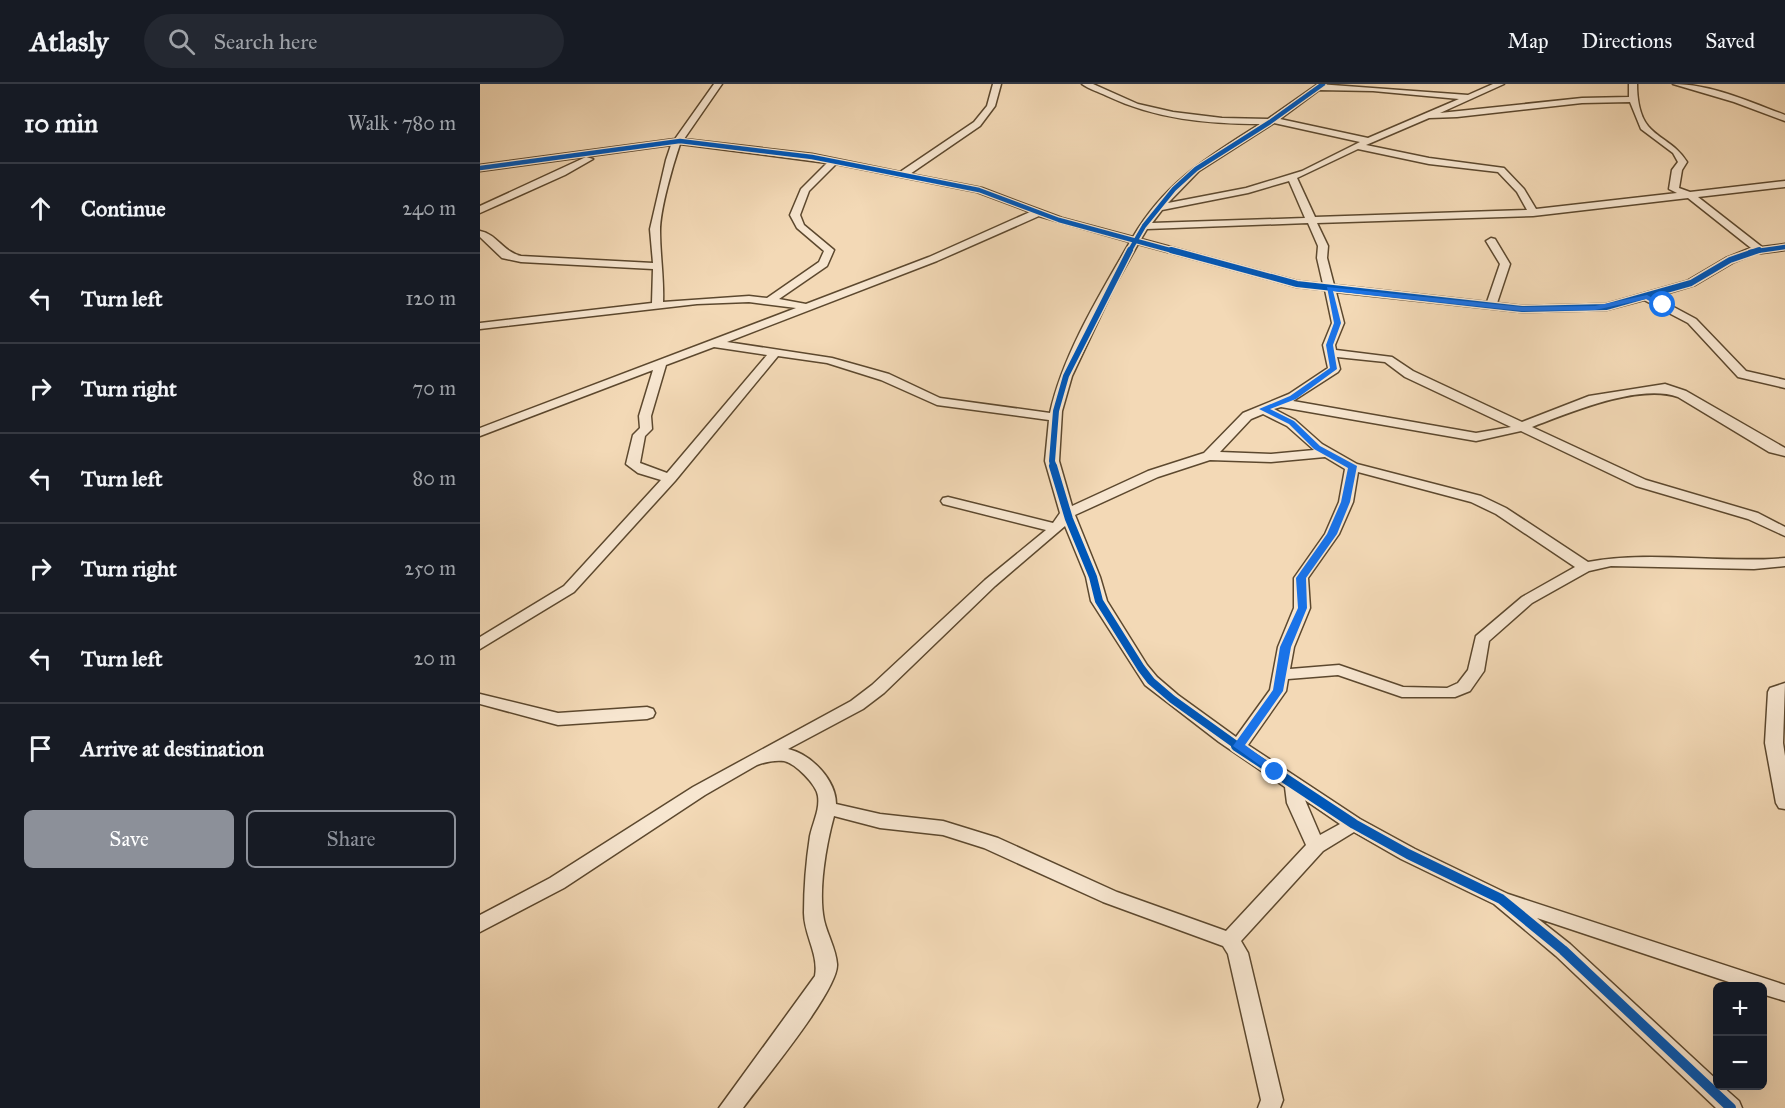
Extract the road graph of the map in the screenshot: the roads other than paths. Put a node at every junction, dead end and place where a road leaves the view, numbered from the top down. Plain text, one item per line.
1 (718, 84) edge
2 (997, 84) edge
3 (1086, 84) edge
4 (1468, 84) edge
5 (1500, 84) edge
6 (1633, 84) edge
7 (1677, 84) edge
8 (1321, 86) edge
9 (1488, 94) junction
10 (1474, 96) junction
11 (1501, 99) dead end
12 (1633, 100) junction
13 (1535, 106) junction
14 (1426, 116) junction
15 (1785, 118) edge
16 (1272, 121) junction
17 (1242, 122) junction
18 (1259, 129) junction
19 (680, 141) junction
20 (1369, 141) junction
21 (1357, 146) junction
22 (596, 153) junction
23 (835, 161) junction
24 (480, 168) edge
25 (900, 176) junction
26 (1292, 178) junction
27 (1785, 184) edge
28 (1690, 195) junction
29 (1162, 207) junction
30 (480, 210) edge
31 (1038, 213) junction
32 (1533, 213) junction
33 (1312, 222) junction
34 (1141, 232) junction
35 (480, 234) edge
36 (1491, 241) dead end
37 (1785, 247) edge
38 (1759, 249) junction
39 (657, 266) junction
40 (1329, 289) junction
41 (1647, 297) junction
42 (771, 300) junction
43 (657, 304) junction
44 (805, 306) junction
45 (1491, 306) junction
46 (480, 327) edge
47 (709, 343) junction
48 (776, 351) junction
49 (1332, 353) junction
50 (661, 362) junction
51 (1785, 384) edge
52 (1281, 403) junction
53 (1263, 409) junction
54 (1055, 417) junction
55 (1522, 427) junction
56 (480, 432) edge
57 (1785, 452) edge
58 (1329, 453) junction
59 (1209, 456) junction
60 (1352, 466) junction
61 (670, 478) junction
62 (948, 501) dead end
63 (1067, 514) junction
64 (1056, 528) junction
65 (1785, 532) edge
66 (1785, 562) edge
67 (1585, 567) junction
68 (480, 644) edge
69 (1280, 675) junction
70 (1785, 688) edge
71 (480, 699) edge
72 (647, 713) dead end
73 (1239, 746) junction
74 (763, 756) junction
75 (1294, 786) junction
76 (1785, 803) edge
77 (827, 808) junction
78 (1354, 825) junction
79 (1316, 846) junction
80 (1501, 899) junction
81 (480, 924) edge
82 (1230, 940) junction
83 (1785, 993) edge
84 (1273, 1105) edge
85 (730, 1108) edge
86 (1731, 1108) edge

1 - 19 street
2 - 25 street
3 - 17 street
4 - 9 street
5 - 9 street
6 - 12 street
7 - 15 street
8 - 10 street
8 - 16 street
9 - 10 street
10 - 14 street
11 - 13 street
12 - 13 street
12 - 28 street
13 - 14 street
14 - 20 street
16 - 17 street
16 - 18 street
16 - 20 street
17 - 18 street
18 - 29 street
19 - 22 street
19 - 23 street
19 - 39 street
20 - 21 street
21 - 26 street
21 - 32 street
22 - 24 street
22 - 30 street
23 - 25 street
23 - 42 street
25 - 31 street
26 - 29 street
26 - 33 street
27 - 28 street
28 - 32 street
28 - 38 street
29 - 34 street
31 - 34 street
31 - 44 street
32 - 33 street
33 - 34 street
33 - 40 street
34 - 40 street
34 - 54 street
35 - 39 street
36 - 45 street
37 - 38 street
38 - 41 street
39 - 43 street
40 - 45 street
40 - 49 street
41 - 45 street
41 - 51 street
42 - 43 street
42 - 44 street
43 - 46 street
44 - 47 street
47 - 48 street
47 - 50 street
48 - 54 street
48 - 61 street
49 - 52 street
49 - 55 street
50 - 56 street
50 - 61 street
52 - 53 street
52 - 55 street
53 - 58 street
53 - 59 street
54 - 63 street
55 - 57 street
55 - 65 street
58 - 59 street
58 - 60 street
59 - 63 street
60 - 67 street
60 - 69 street
61 - 68 street
62 - 64 street
63 - 64 street
63 - 73 street
64 - 74 street
66 - 67 street
67 - 69 street
69 - 73 street
70 - 76 street
71 - 72 street
73 - 75 street
74 - 77 street
74 - 81 street
75 - 78 street
75 - 79 street
77 - 82 street
77 - 85 street
78 - 79 street
78 - 80 street
79 - 82 street
80 - 83 street
80 - 86 street
82 - 84 street

